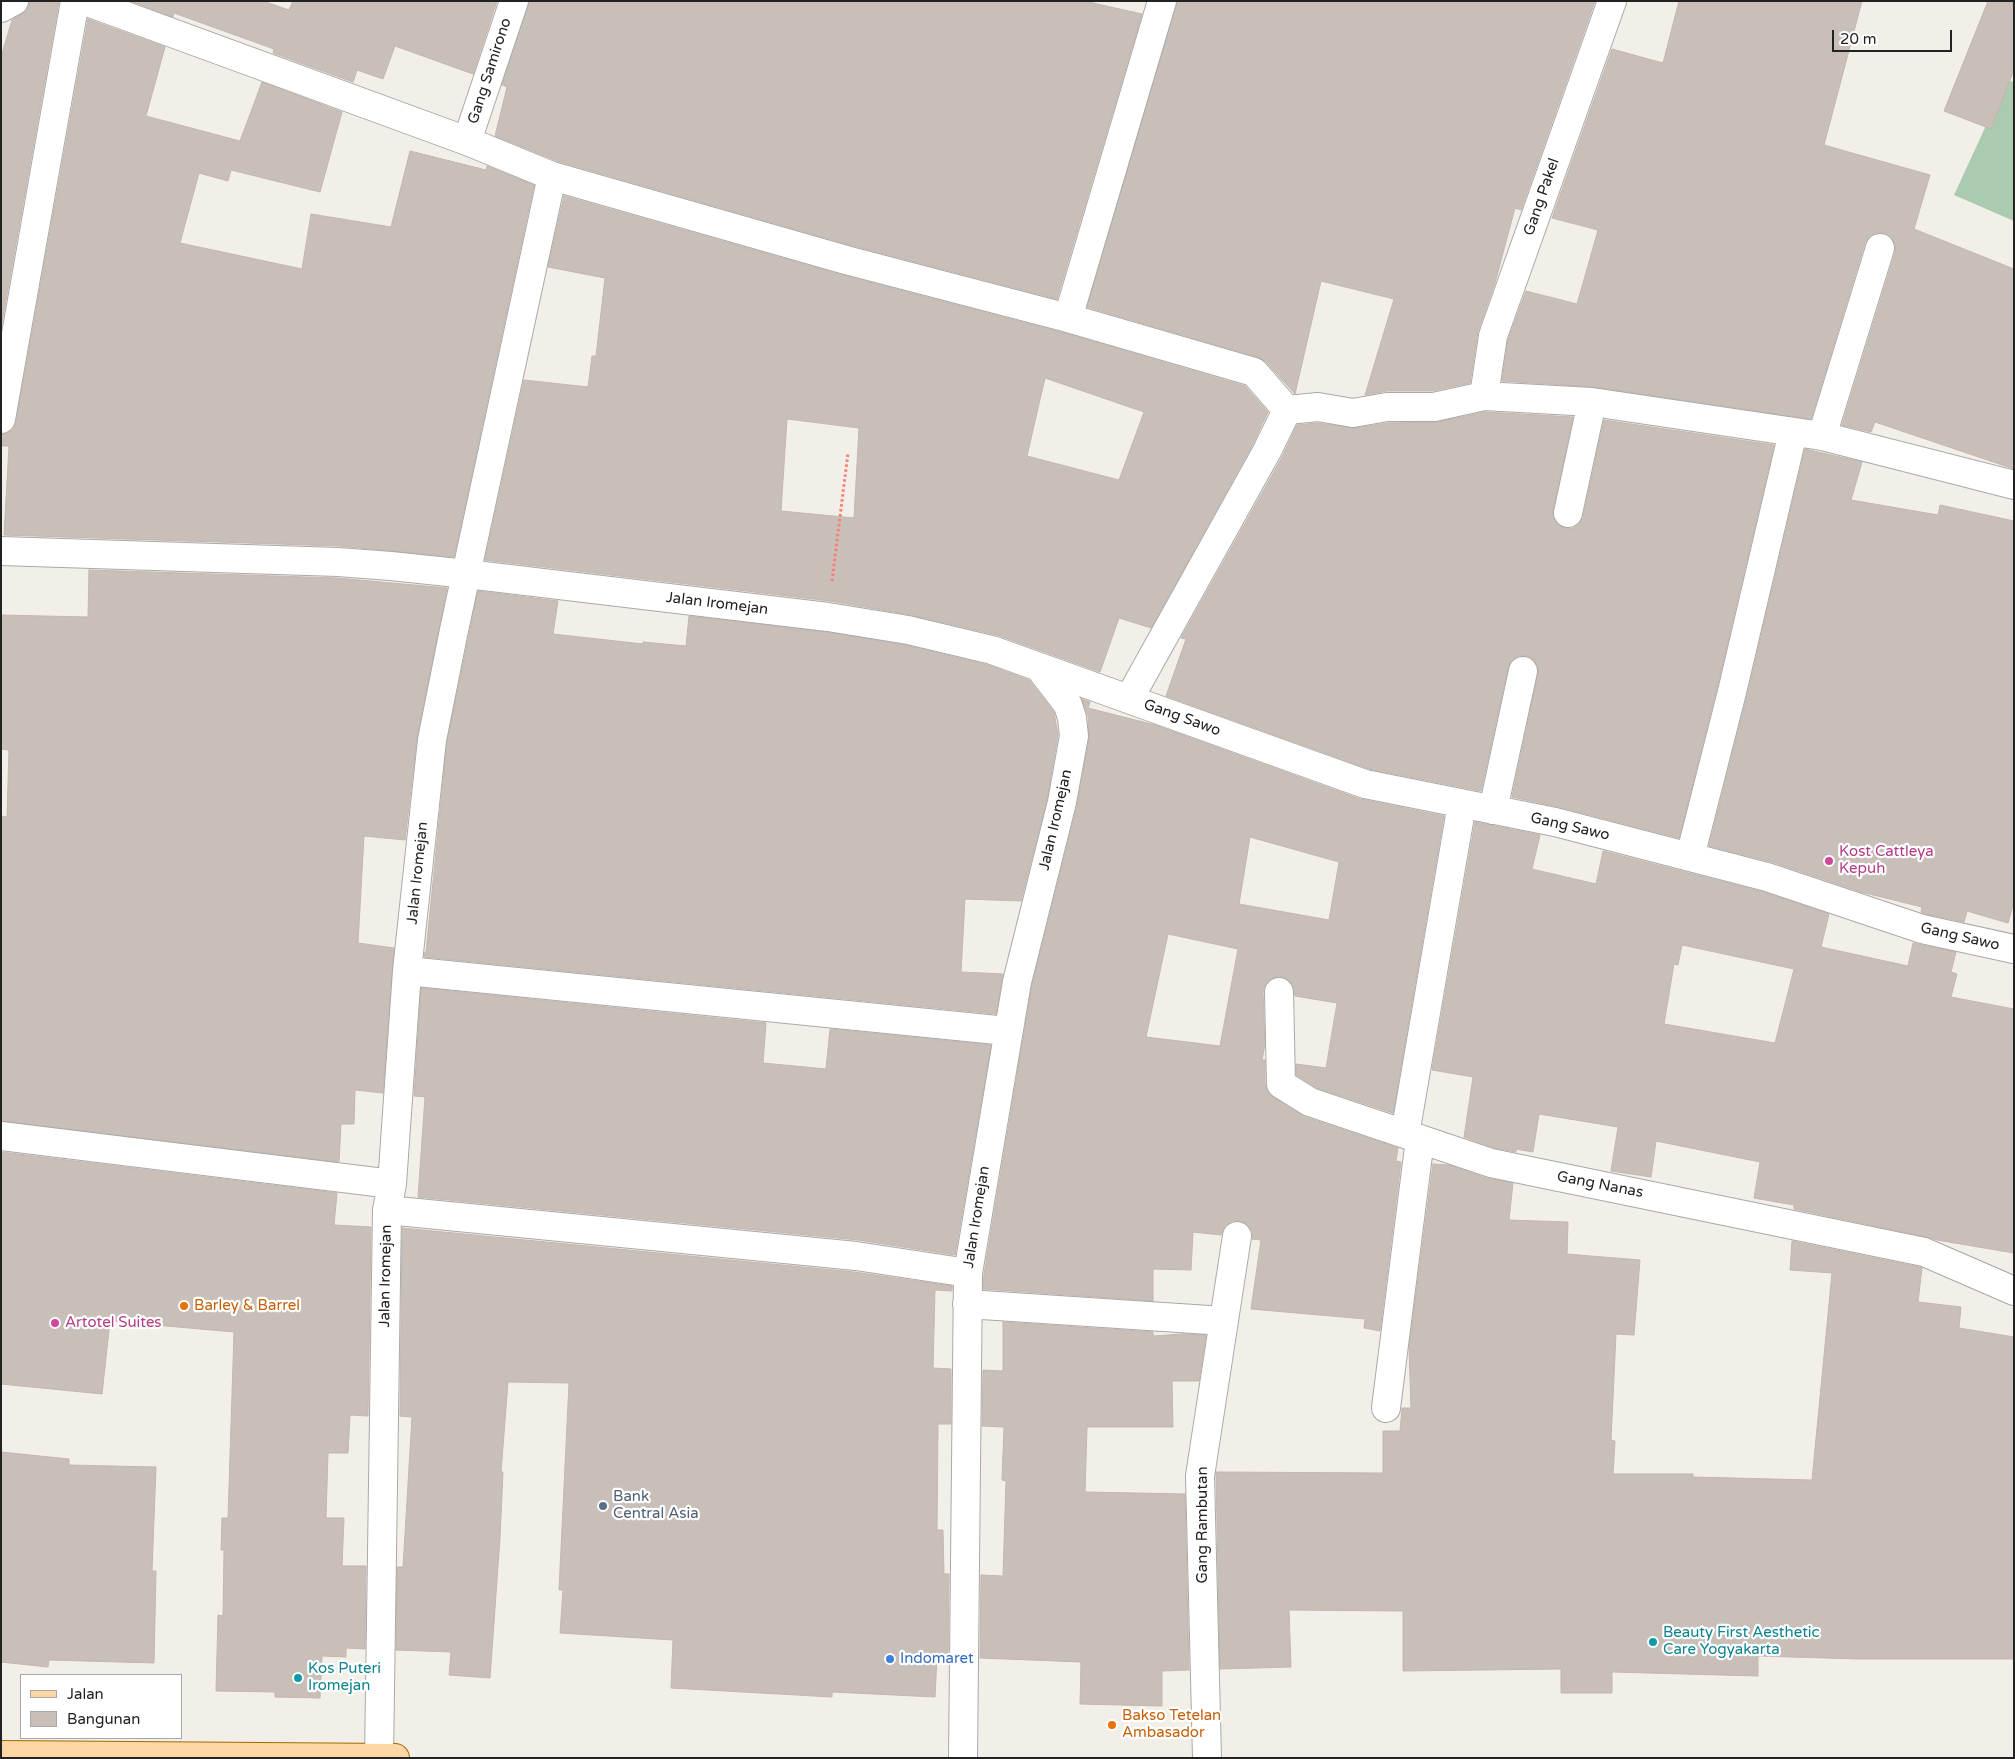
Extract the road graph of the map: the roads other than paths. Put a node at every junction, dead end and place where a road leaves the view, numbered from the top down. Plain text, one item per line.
1 (14, 1) edge
2 (75, 1) edge
3 (85, 1) edge
4 (514, 1) edge
5 (1162, 1) edge
6 (1612, 1) edge
7 (1, 8) edge
8 (467, 142) junction
9 (552, 176) junction
10 (1880, 248) dead end
11 (1068, 318) junction
12 (1484, 396) junction
13 (1592, 402) junction
14 (1286, 410) junction
15 (1, 419) edge
16 (1793, 432) junction
17 (1822, 436) junction
18 (2014, 485) edge
19 (1568, 513) dead end
20 (1, 551) edge
21 (467, 574) junction
22 (1039, 667) junction
23 (1523, 671) dead end
24 (1129, 699) junction
25 (1462, 804) junction
26 (1493, 810) junction
27 (1690, 857) junction
28 (2014, 950) edge
29 (407, 970) junction
30 (1279, 992) dead end
31 (1007, 1031) junction
32 (1, 1136) edge
33 (1413, 1137) junction
34 (390, 1197) junction
35 (1238, 1236) dead end
36 (968, 1273) junction
37 (2014, 1291) edge
38 (967, 1304) junction
39 (1224, 1321) junction
40 (1386, 1408) dead end
41 (1, 1755) edge
42 (300, 1757) edge
43 (379, 1758) edge
44 (395, 1758) edge
45 (963, 1758) edge
46 (1207, 1758) edge

1 - 7 street
2 - 15 street
3 - 8 street
4 - 8 street, Gang Samirono
5 - 11 street
6 - 12 street, Gang Pakel
8 - 9 street
9 - 11 street
9 - 21 street
10 - 17 street
11 - 14 street
12 - 13 street
12 - 14 street
13 - 16 street
13 - 19 street
14 - 24 street
16 - 17 street
16 - 27 street
17 - 18 street
20 - 21 street
21 - 22 street, Jalan Iromejan
21 - 29 street, Jalan Iromejan
22 - 24 street, Gang Sawo
22 - 31 street, Jalan Iromejan
23 - 26 street
24 - 25 street, Gang Sawo
25 - 26 street, Gang Sawo
25 - 33 street
26 - 27 street, Gang Sawo
27 - 28 street, Gang Sawo
29 - 31 street
29 - 34 street, Jalan Iromejan
30 - 33 street, Gang Nanas
31 - 36 street, Jalan Iromejan
32 - 34 street
33 - 37 street, Gang Nanas
33 - 40 street
34 - 36 street
34 - 43 street, Jalan Iromejan
35 - 39 street, Gang Rambutan
36 - 38 street, Jalan Iromejan
38 - 39 street
38 - 45 street, Jalan Iromejan
39 - 46 street, Gang Rambutan
41 - 42 main road
42 - 43 main road
43 - 44 main road

